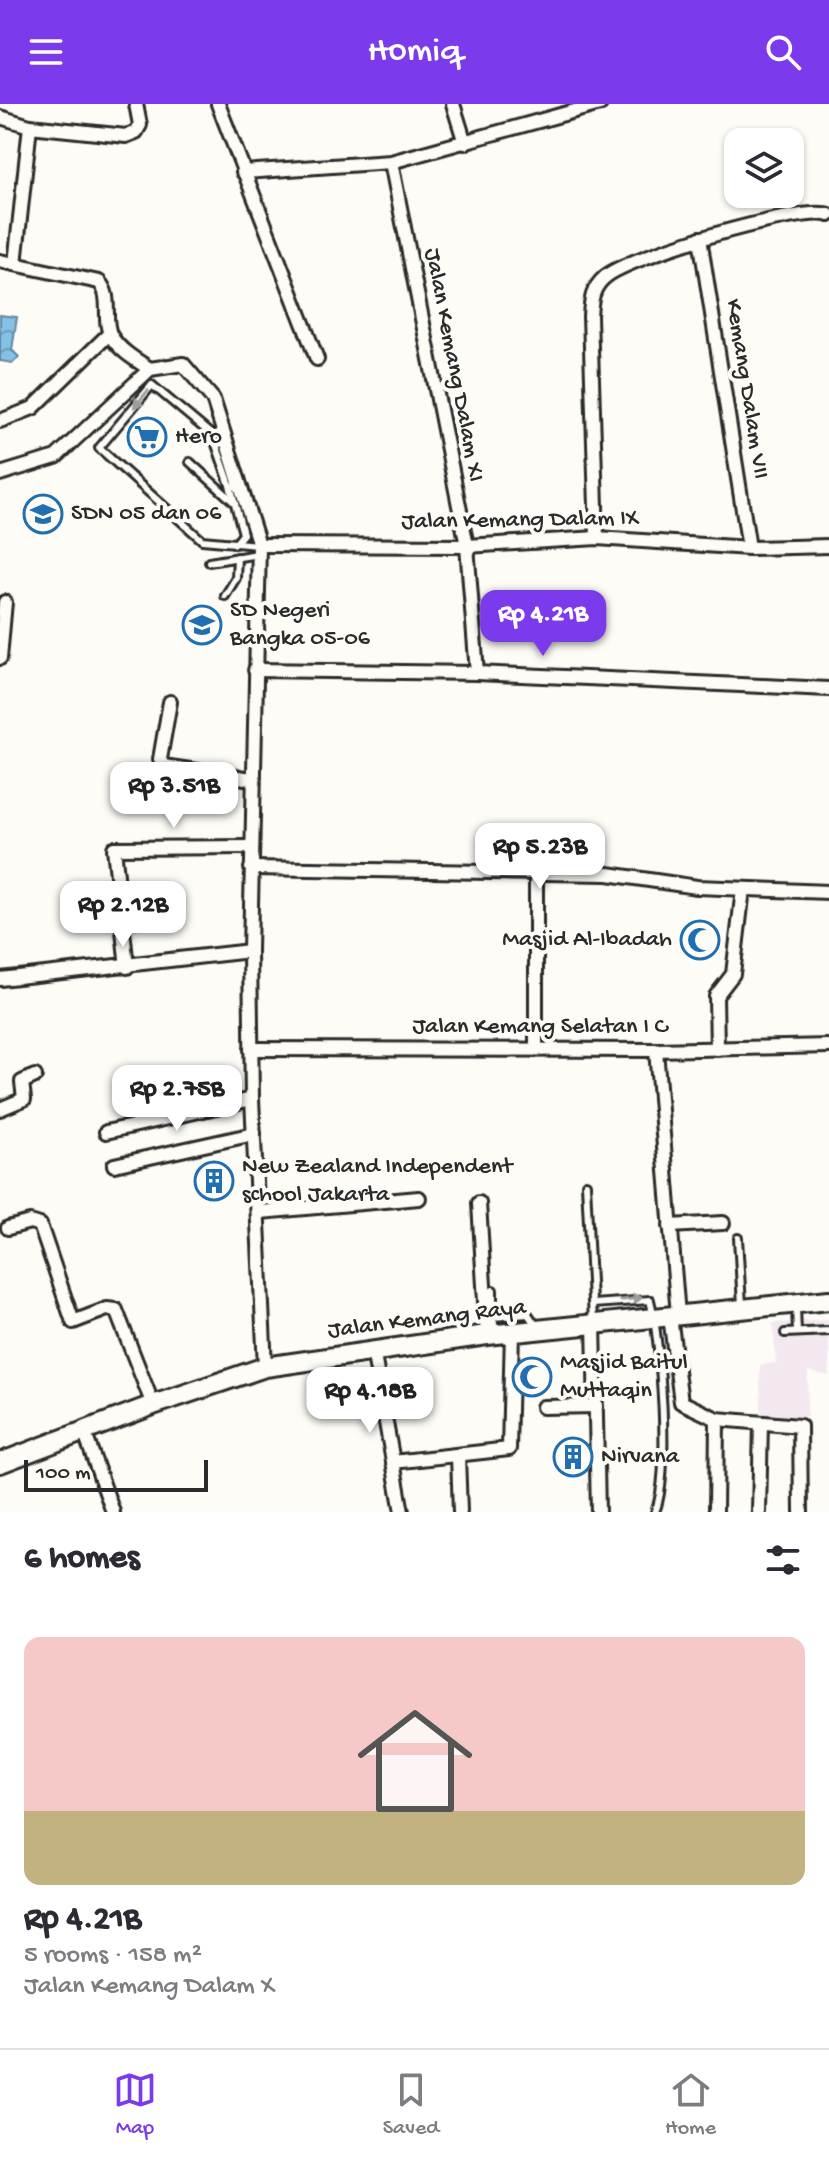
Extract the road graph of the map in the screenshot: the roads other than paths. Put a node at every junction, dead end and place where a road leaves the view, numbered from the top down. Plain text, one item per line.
1 (136, 104) edge
2 (218, 104) edge
3 (453, 104) edge
4 (542, 104) edge
5 (600, 104) edge
6 (0, 117) edge
7 (545, 119) junction
8 (30, 126) junction
9 (465, 143) junction
10 (391, 162) junction
11 (243, 172) junction
12 (829, 215) edge
13 (700, 238) junction
14 (0, 261) edge
15 (15, 264) junction
16 (109, 334) junction
17 (317, 359) dead end
18 (150, 369) junction
19 (0, 421) edge
20 (190, 462) dead end
21 (0, 474) edge
22 (237, 486) junction
23 (235, 503) junction
24 (597, 538) junction
25 (235, 544) junction
26 (467, 546) junction
27 (829, 546) edge
28 (749, 548) junction
29 (259, 550) junction
30 (237, 557) junction
31 (209, 562) dead end
32 (225, 596) dead end
33 (5, 602) dead end
34 (0, 658) edge
35 (255, 670) junction
36 (477, 673) junction
37 (829, 689) edge
38 (170, 702) dead end
39 (252, 779) junction
40 (252, 847) junction
41 (251, 868) junction
42 (536, 873) junction
43 (743, 889) junction
44 (829, 892) edge
45 (250, 951) junction
46 (127, 967) junction
47 (0, 979) edge
48 (829, 1046) edge
49 (536, 1048) junction
50 (251, 1049) junction
51 (717, 1049) junction
52 (656, 1050) junction
53 (35, 1076) dead end
54 (252, 1099) junction
55 (0, 1109) edge
56 (106, 1132) dead end
57 (254, 1134) junction
58 (114, 1165) dead end
59 (586, 1184) dead end
60 (419, 1198) dead end
61 (479, 1203) dead end
62 (260, 1212) junction
63 (723, 1223) dead end
64 (670, 1226) junction
65 (8, 1228) dead end
66 (738, 1238) dead end
67 (493, 1290) dead end
68 (829, 1300) edge
69 (796, 1303) junction
70 (593, 1304) junction
71 (743, 1309) junction
72 (667, 1317) junction
73 (594, 1323) junction
74 (497, 1330) junction
75 (829, 1331) edge
76 (797, 1332) junction
77 (785, 1333) dead end
78 (373, 1350) junction
79 (265, 1367) junction
80 (153, 1405) junction
81 (596, 1406) junction
82 (543, 1407) dead end
83 (717, 1419) junction
84 (761, 1423) junction
85 (84, 1431) junction
86 (458, 1456) junction
87 (393, 1462) junction
88 (0, 1463) edge
89 (113, 1512) edge
90 (402, 1512) edge
91 (460, 1512) edge
92 (598, 1512) edge
93 (655, 1512) edge
94 (716, 1512) edge
95 (759, 1512) edge
96 (801, 1512) edge

1 - 8 street
2 - 11 street
3 - 9 street
4 - 7 street
5 - 7 street
6 - 8 street
7 - 9 street
8 - 15 street
9 - 10 street
10 - 11 street
10 - 26 street, Jalan Kemang Dalam XI
11 - 17 street
12 - 13 street
13 - 24 street
13 - 28 street, Kemang Dalam VII
14 - 15 street
15 - 16 street
16 - 18 street
16 - 19 street
18 - 21 street
18 - 22 street
20 - 23 lane
22 - 23 lane
22 -> 25 lane
22 - 29 street
23 - 25 lane
24 - 26 street, Jalan Kemang Dalam IX
24 - 28 street, Jalan Kemang Dalam IX
25 - 29 lane
26 - 29 street, Jalan Kemang Dalam IX
26 - 36 street, Jalan Kemang Dalam XI
27 - 28 street, Jalan Kemang Dalam IX
29 - 30 lane
29 - 35 street
30 - 31 lane
30 - 32 lane
33 - 34 street
35 - 36 street
35 - 39 street
36 - 37 street
38 - 39 street
39 - 40 street
40 - 41 street
40 - 46 street
41 - 42 street
41 - 45 street
42 - 43 street
42 - 49 street
43 - 44 street
43 - 51 street
45 - 46 street
45 - 50 street
46 - 47 street
48 - 51 street, Jalan Kemang Selatan I C
49 - 50 street, Jalan Kemang Selatan I C
49 - 52 street, Jalan Kemang Selatan I C
50 - 54 street
51 - 52 street, Jalan Kemang Selatan I C
52 - 64 street
53 - 55 street
54 - 56 street
54 - 57 street
57 - 58 street
57 - 62 street
59 - 70 lane
60 - 62 street
61 - 74 street
62 - 79 street
63 - 64 street
64 - 72 street
65 - 80 street
66 - 71 lane
67 - 74 lane
68 - 69 street, Jalan Kemang Raya
69 - 71 street, Jalan Kemang Raya
69 - 76 lane
70 -> 72 lane
70 - 73 lane
71 - 72 street, Jalan Kemang Raya
72 - 73 street, Jalan Kemang Raya
72 - 83 street
72 - 93 lane
73 - 74 street, Jalan Kemang Raya
73 - 81 street
74 - 78 street, Jalan Kemang Raya
74 - 86 street
75 - 76 lane
76 - 77 lane
78 - 79 street, Jalan Kemang Raya
78 - 87 street
79 - 80 street, Jalan Kemang Raya
80 - 85 street, Jalan Kemang Raya
81 - 82 street
81 - 92 street
83 - 84 street
83 - 94 street
84 - 95 street
84 - 96 street
85 - 88 street, Jalan Kemang Raya
85 - 89 street
86 - 87 street
86 - 91 street
87 - 90 street

